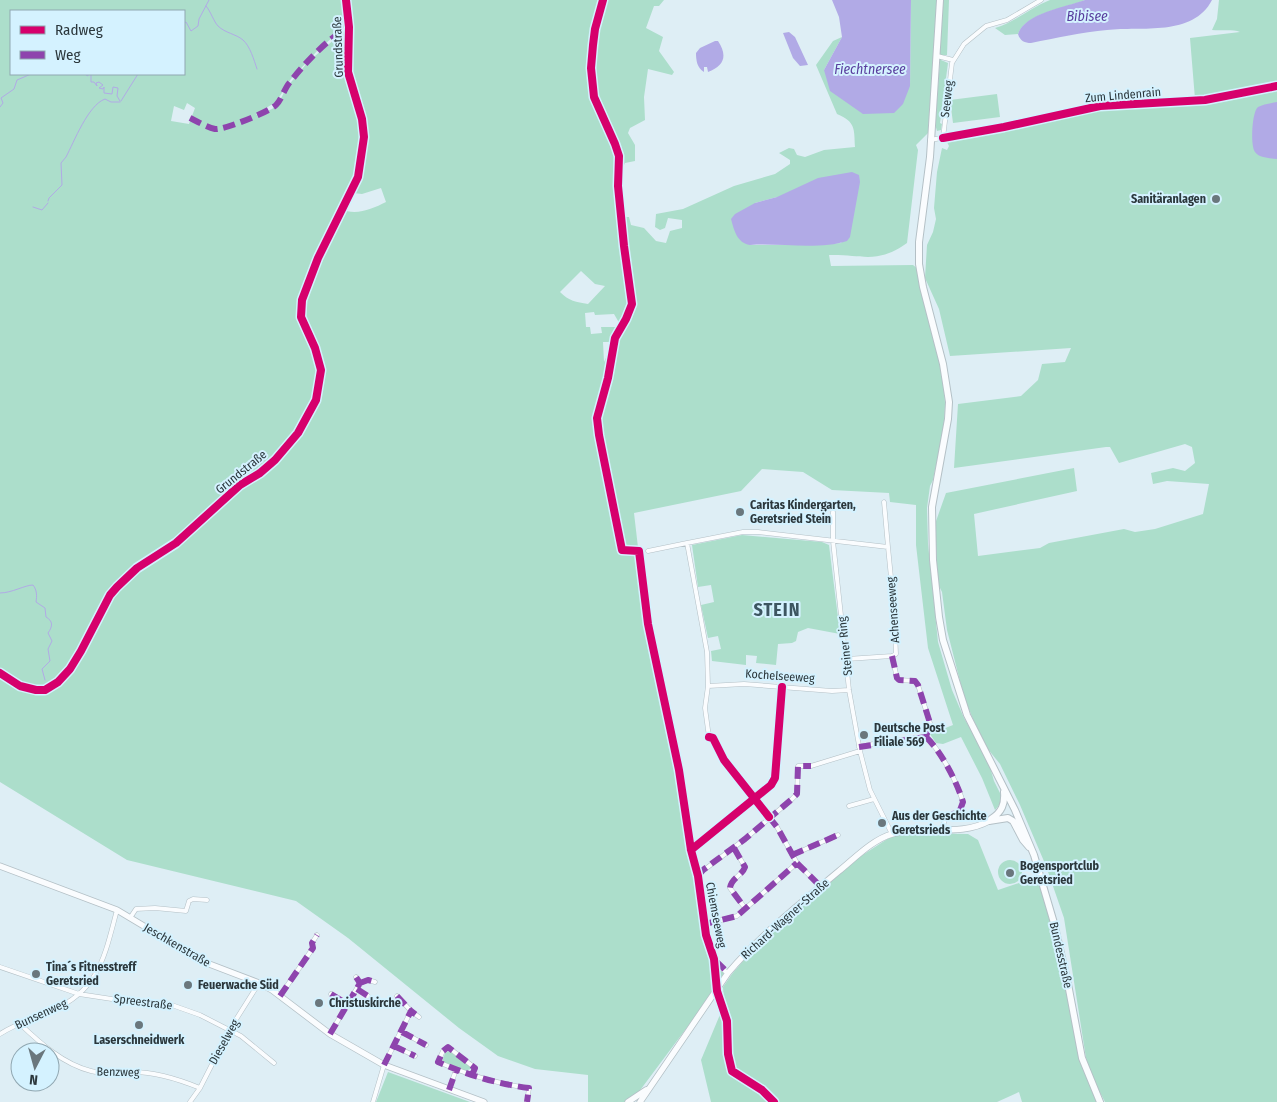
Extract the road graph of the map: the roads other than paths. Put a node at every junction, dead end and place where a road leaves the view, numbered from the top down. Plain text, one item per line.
1 (346, 0) edge
2 (940, 0) edge
3 (1041, 0) edge
4 (937, 56) junction
5 (953, 60) junction
6 (1277, 86) edge
7 (943, 138) junction
8 (930, 140) junction
9 (884, 502) dead end
10 (833, 512) dead end
11 (833, 541) junction
12 (687, 543) junction
13 (888, 546) junction
14 (648, 551) dead end
15 (892, 656) junction
16 (846, 659) junction
17 (0, 673) edge
18 (708, 686) junction
19 (849, 690) junction
20 (709, 737) dead end
21 (926, 737) junction
22 (890, 742) tunnel mouth
23 (878, 743) tunnel mouth
24 (859, 749) junction
25 (1004, 788) junction
26 (874, 799) junction
27 (849, 806) dead end
28 (1015, 810) junction
29 (769, 817) junction
30 (989, 820) junction
31 (942, 831) junction
32 (892, 834) junction
33 (838, 835) dead end
34 (734, 848) junction
35 (1031, 848) junction
36 (792, 855) junction
37 (797, 863) junction
38 (0, 866) edge
39 (820, 886) junction
40 (207, 900) dead end
41 (745, 908) junction
42 (116, 910) junction
43 (130, 918) junction
44 (705, 924) junction
45 (316, 935) dead end
46 (0, 967) edge
47 (728, 974) junction
48 (356, 977) dead end
49 (375, 982) dead end
50 (360, 983) junction
51 (259, 984) junction
52 (357, 989) junction
53 (79, 994) junction
54 (331, 994) dead end
55 (280, 996) junction
56 (368, 996) dead end
57 (397, 996) dead end
58 (349, 1005) junction
59 (411, 1011) junction
60 (419, 1017) dead end
61 (19, 1023) junction
62 (230, 1029) junction
63 (402, 1032) junction
64 (0, 1034) edge
65 (330, 1034) junction
66 (426, 1045) dead end
67 (394, 1046) junction
68 (415, 1056) dead end
69 (274, 1063) dead end
70 (384, 1065) junction
71 (456, 1070) junction
72 (472, 1075) junction
73 (200, 1088) junction
74 (648, 1089) junction
75 (448, 1090) junction
76 (190, 1102) edge
77 (373, 1102) edge
78 (484, 1102) edge
79 (527, 1102) edge
80 (628, 1102) edge
81 (640, 1102) edge
82 (1100, 1102) edge

1 - 17 street, Grundstraße
2 - 4 main road, Bundesstraße
3 - 5 street, Seeweg
4 - 5 street
4 - 8 main road, Bundesstraße
5 - 7 street, Seeweg
6 - 7 street, Zum Lindenrain
7 - 8 street, Zum Lindenrain
8 - 25 main road, Bundesstraße
9 - 13 street, Achenseeweg
10 - 11 street, Steiner Ring
11 - 12 street
11 - 13 street
11 - 16 street, Steiner Ring
12 - 14 street
12 - 18 street
13 - 15 street, Achenseeweg
15 - 16 street, Achenseeweg
15 - 21 street
16 - 19 street, Steiner Ring
18 - 19 street, Kochelseeweg
18 - 20 street
19 - 24 street, Steiner Ring
21 - 22 street
21 - 31 street
23 - 24 street
24 - 26 street, Steiner Ring
24 - 29 street, Chiemseeweg
25 - 28 main road, Bundesstraße
25 - 30 main road
26 - 27 street
26 - 32 street, Steiner Ring
28 - 30 main road
28 - 35 main road, Bundesstraße
29 - 34 street, Chiemseeweg
29 - 36 street
30 - 31 street, Richard-Wagner-Straße
30 - 35 main road
31 - 32 street, Richard-Wagner-Straße
32 - 39 street, Richard-Wagner-Straße
33 - 36 street
34 - 41 street
34 - 44 street, Chiemseeweg
35 - 82 main road, Bundesstraße
36 - 37 street
37 - 39 street
37 - 41 street
38 - 42 street, Jeschkenstraße
39 - 47 street, Richard-Wagner-Straße
40 - 43 street, Jeschkenstraße
41 - 44 street
42 - 43 street, Jeschkenstraße
42 - 53 street, Bunsenweg
43 - 51 street, Jeschkenstraße
44 - 47 street, Chiemseeweg
45 - 55 street
46 - 53 street, Spreestraße
47 - 74 street, Richard-Wagner-Straße
48 - 50 street
49 - 50 street
50 - 52 street
51 - 55 street, Jeschkenstraße
51 - 62 street, Dieselweg
52 - 56 street
52 - 58 street
53 - 61 street, Bunsenweg
53 - 62 street, Spreestraße
54 - 58 street
55 - 65 street, Jeschkenstraße
57 - 59 street
58 - 65 street
59 - 60 street
59 - 63 street
61 - 64 street, Bunsenweg
61 - 73 street, Benzweg
62 - 69 street, Spreestraße
62 - 73 street, Dieselweg
63 - 66 street
63 - 67 street
65 - 70 street, Jeschkenstraße
67 - 68 street
67 - 70 street
70 - 75 street, Jeschkenstraße
70 - 77 street
71 - 72 street
71 - 72 street
71 - 75 street
72 - 79 street
73 - 76 street, Dieselweg
74 - 80 street
74 - 81 street, Richard-Wagner-Straße
75 - 78 street, Jeschkenstraße

